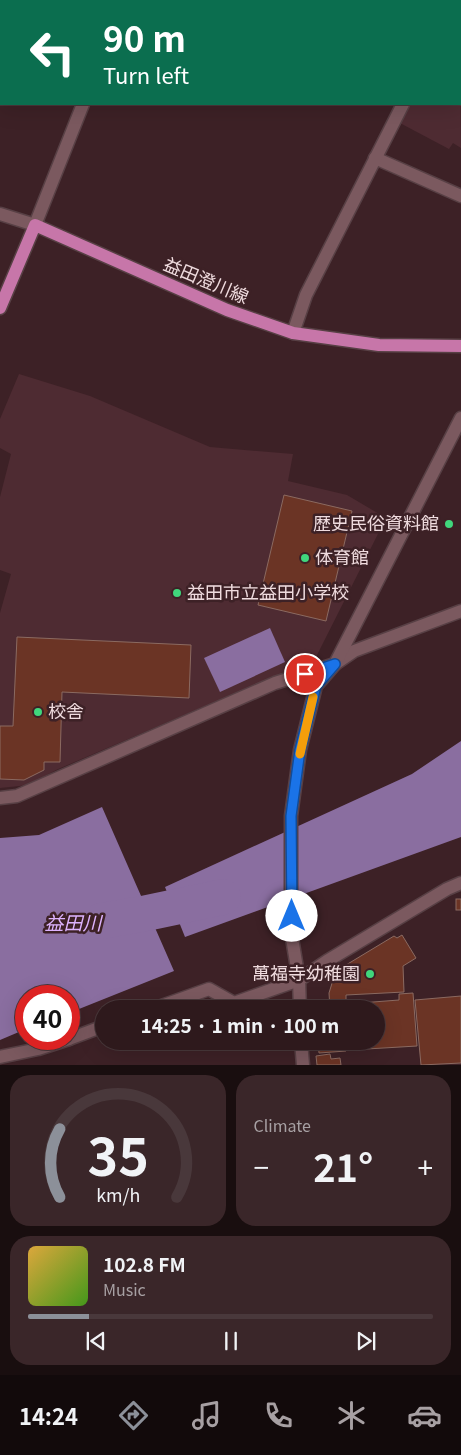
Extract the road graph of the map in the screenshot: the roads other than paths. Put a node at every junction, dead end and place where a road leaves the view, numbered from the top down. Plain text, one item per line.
1 (83, 105) edge
2 (402, 105) edge
3 (375, 158) junction
4 (461, 196) edge
5 (0, 214) edge
6 (34, 225) junction
7 (0, 308) edge
8 (293, 333) junction
9 (461, 346) edge
10 (461, 418) edge
11 (461, 611) edge
12 (335, 664) junction
13 (0, 798) edge
14 (461, 883) edge
15 (299, 980) junction
16 (178, 1000) edge
17 (230, 1000) edge
18 (240, 1000) edge
19 (300, 1000) edge
20 (95, 1029) edge
21 (80, 1035) edge
22 (38, 1050) edge
23 (302, 1050) edge
24 (0, 1057) edge
25 (303, 1065) edge

1 - 6 street
2 - 3 street
3 - 4 street
3 - 8 street
5 - 6 street
6 - 7 main road
6 - 8 main road, 益田澄川線
8 - 9 main road, 益田澄川線
10 - 12 street
11 - 12 street
12 - 13 street
12 - 15 street
14 - 15 street
15 - 18 street
15 - 19 street
16 - 17 street
20 - 21 street
22 - 24 street
23 - 25 street

